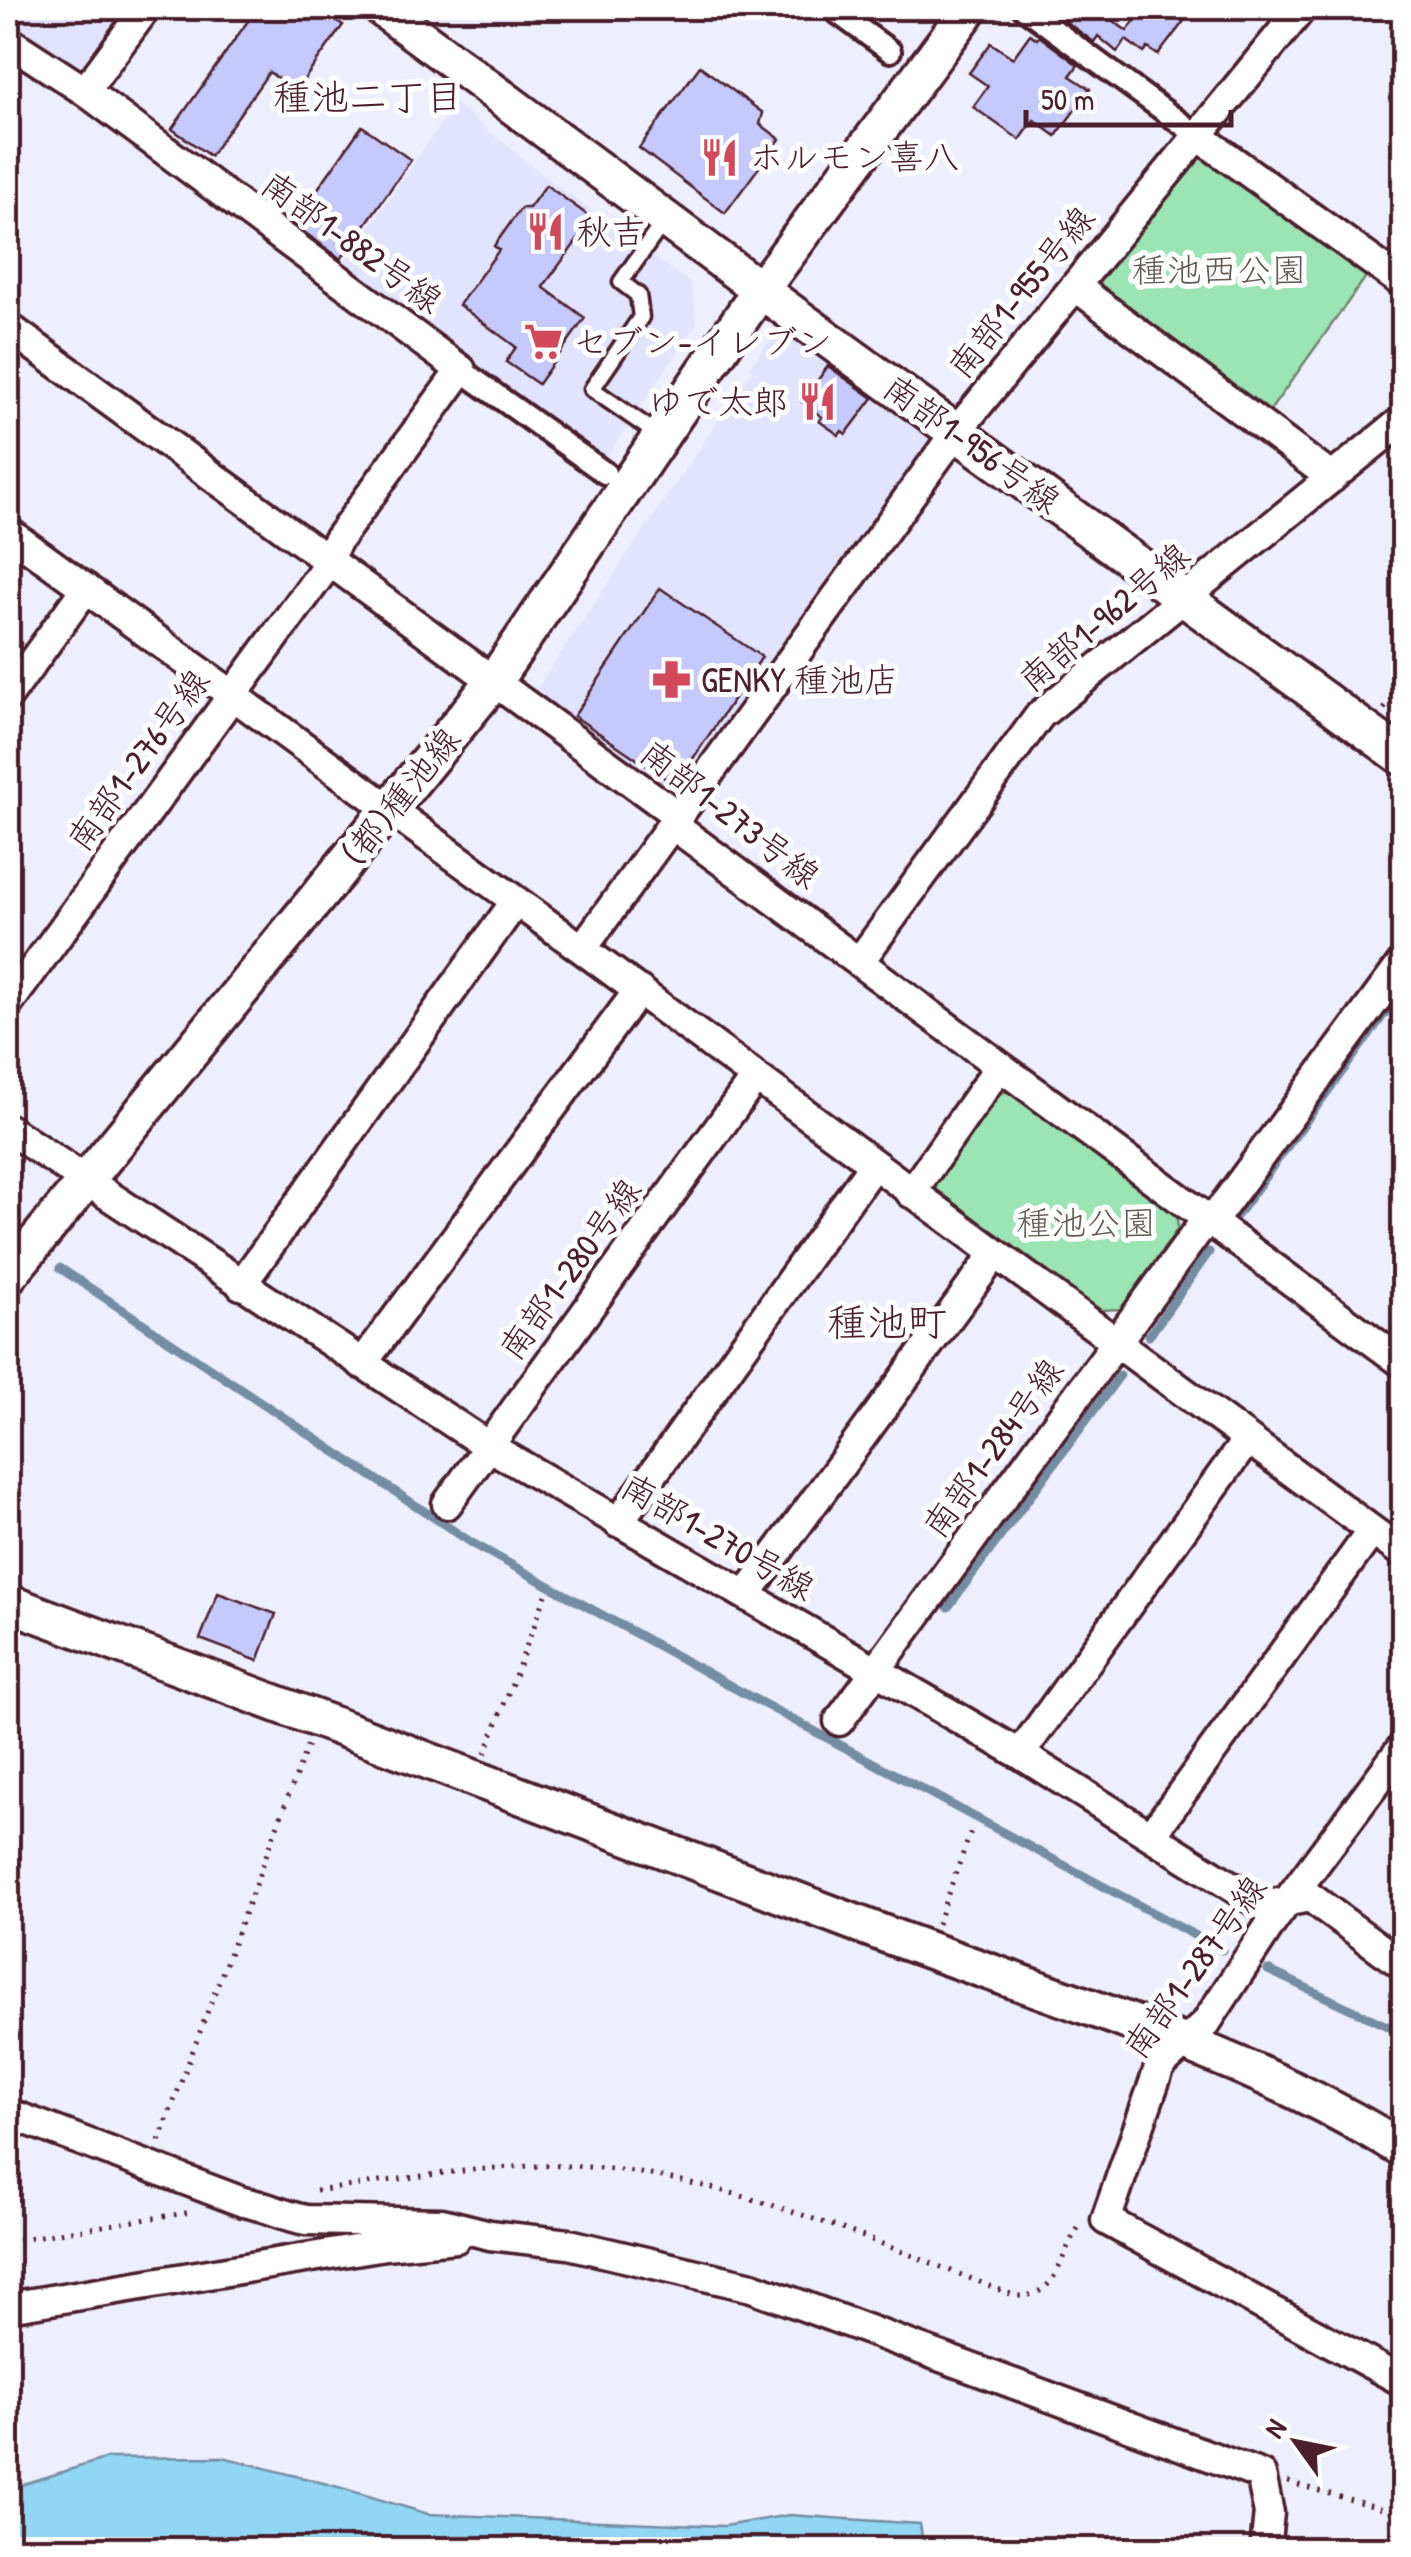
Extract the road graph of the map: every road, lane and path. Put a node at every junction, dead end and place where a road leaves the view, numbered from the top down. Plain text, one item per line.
1 (146, 8) edge
2 (381, 8) edge
3 (832, 8) edge
4 (970, 8) edge
5 (1024, 8) edge
6 (1302, 8) edge
7 (8, 41) edge
8 (890, 51) dead end
9 (85, 92) junction
10 (1197, 134) junction
11 (666, 219) junction
12 (1404, 284) edge
13 (1075, 286) junction
14 (760, 289) junction
15 (8, 328) edge
16 (461, 370) junction
17 (1404, 419) edge
18 (956, 432) junction
19 (660, 437) junction
20 (605, 474) dead end
21 (1332, 478) junction
22 (8, 532) edge
23 (328, 560) junction
24 (86, 588) junction
25 (1184, 598) junction
26 (494, 681) junction
27 (233, 694) junction
28 (8, 696) edge
29 (1404, 758) edge
30 (390, 810) junction
31 (673, 824) junction
32 (516, 902) junction
33 (582, 948) junction
34 (1404, 960) edge
35 (859, 962) junction
36 (638, 990) junction
37 (8, 1004) edge
38 (999, 1067) junction
39 (755, 1078) junction
40 (8, 1130) edge
41 (873, 1166) junction
42 (82, 1182) junction
43 (911, 1193) junction
44 (1209, 1221) junction
45 (995, 1254) junction
46 (8, 1276) edge
47 (241, 1285) junction
48 (1116, 1343) junction
49 (362, 1364) junction
50 (1404, 1364) edge
51 (1247, 1440) junction
52 (488, 1446) junction
53 (446, 1504) dead end
54 (618, 1522) junction
55 (1372, 1531) junction
56 (1404, 1554) edge
57 (546, 1595) dead end
58 (746, 1595) junction
59 (8, 1603) edge
60 (876, 1671) junction
61 (318, 1718) junction
62 (839, 1721) dead end
63 (1404, 1745) edge
64 (1020, 1754) junction
65 (476, 1780) junction
66 (972, 1829) dead end
67 (1152, 1834) junction
68 (1288, 1900) junction
69 (927, 1950) junction
70 (1404, 1966) edge
71 (1182, 2042) junction
72 (8, 2113) edge
73 (1404, 2150) edge
74 (150, 2166) junction
75 (303, 2192) dead end
76 (195, 2212) dead end
77 (1106, 2220) junction
78 (490, 2235) junction
79 (8, 2240) edge
80 (8, 2307) edge
81 (1404, 2382) edge
82 (1261, 2474) junction
83 (1404, 2515) edge
84 (1265, 2550) edge

1 - 9 street
2 - 11 street, 南部1-956号線
3 - 8 street
4 - 14 street, (都)種池線
5 - 10 street
6 - 10 street, 南部1-955号線
7 - 9 street, 南部1-882号線
9 - 16 street, 南部1-882号線
10 - 12 street
10 - 13 street, 南部1-955号線
11 - 14 street, 南部1-956号線
11 - 19 lane
13 - 18 street, 南部1-955号線
13 - 21 street
14 - 18 street, 南部1-956号線
14 - 19 street, (都)種池線
15 - 23 street, 南部1-273号線
16 - 20 street
16 - 23 street
17 - 21 street, 南部1-962号線
18 - 25 street, 南部1-956号線
18 - 31 street, 南部1-955号線
19 - 26 street, (都)種池線
21 - 25 street, 南部1-962号線
22 - 24 street
23 - 26 street, 南部1-273号線
23 - 27 street, 南部1-276号線
24 - 27 street
24 - 28 street
25 - 29 street, 南部1-956号線
25 - 35 street, 南部1-962号線
26 - 30 street, (都)種池線
26 - 31 street, 南部1-273号線
27 - 30 street
27 - 37 street, 南部1-276号線
30 - 32 street
30 - 42 street, (都)種池線
31 - 33 street, 南部1-955号線
31 - 35 street, 南部1-273号線
32 - 33 street
32 - 47 street
33 - 36 street
34 - 44 street, 南部1-284号線
35 - 38 street, 南部1-273号線
36 - 39 street
36 - 49 street
38 - 43 street
38 - 44 street, 南部1-273号線
39 - 41 street
39 - 52 street, 南部1-280号線
40 - 42 street, 南部1-270号線
41 - 43 street
41 - 54 street
42 - 46 street, (都)種池線
42 - 47 street, 南部1-270号線
43 - 45 street
44 - 48 street, 南部1-284号線
44 - 50 street, 南部1-273号線
45 - 48 street
45 - 58 street
47 - 49 street, 南部1-270号線
48 - 51 street
48 - 60 street, 南部1-284号線
49 - 52 street, 南部1-270号線
51 - 55 street
51 - 64 street
52 - 53 street, 南部1-280号線
52 - 54 street, 南部1-270号線
54 - 58 street, 南部1-270号線
55 - 56 street
55 - 67 street
57 - 65 path
58 - 60 street, 南部1-270号線
59 - 61 street
60 - 62 street, 南部1-284号線
60 - 64 street, 南部1-270号線
61 - 65 street
61 - 74 path
63 - 68 street, 南部1-287号線
64 - 67 street, 南部1-270号線
65 - 69 street
66 - 69 path
67 - 68 street, 南部1-270号線
68 - 70 street, 南部1-270号線
68 - 71 street, 南部1-287号線
69 - 71 street
71 - 73 street
71 - 77 street, 南部1-287号線
72 - 74 street
74 - 78 street
75 - 77 path
76 - 79 path
77 - 81 street
78 - 80 street
78 - 82 street
82 - 83 path
82 - 84 street

